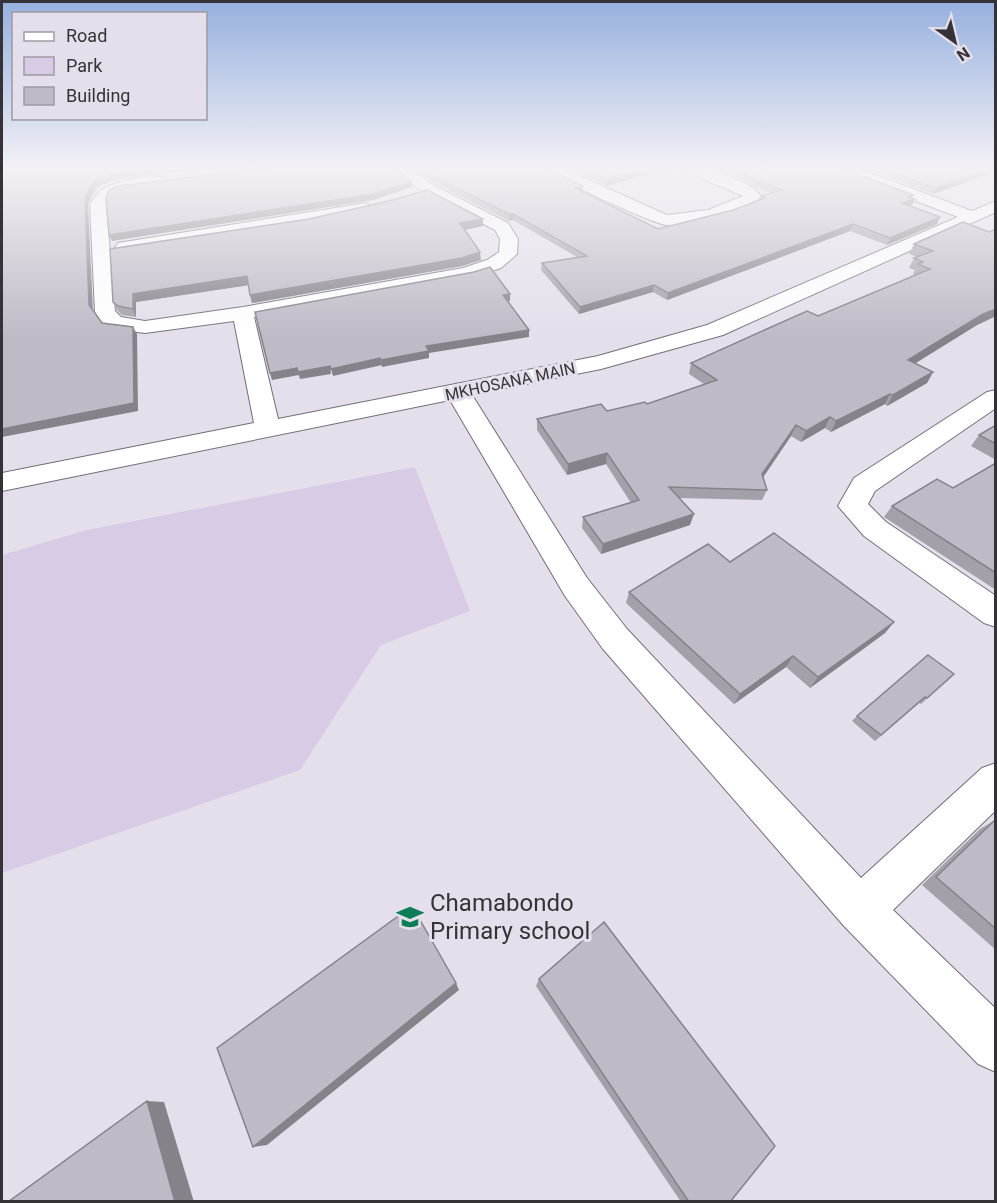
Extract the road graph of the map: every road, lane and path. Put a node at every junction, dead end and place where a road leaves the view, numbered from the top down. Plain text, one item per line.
1 (99, 223) edge
2 (270, 223) edge
3 (493, 223) edge
4 (955, 223) edge
5 (101, 250) junction
6 (243, 313) junction
7 (458, 391) junction
8 (996, 397) edge
9 (268, 430) junction
10 (2, 483) edge
11 (996, 614) edge
12 (996, 782) edge
13 (860, 910) junction
14 (996, 1046) edge

1 - 5 street
2 - 5 street
3 - 6 street
4 - 7 street, MKHOSANA MAIN
5 - 6 street
6 - 9 street
7 - 9 street, MKHOSANA MAIN
7 - 13 street
8 - 11 street
9 - 10 street, MKHOSANA MAIN
12 - 13 street
13 - 14 street

